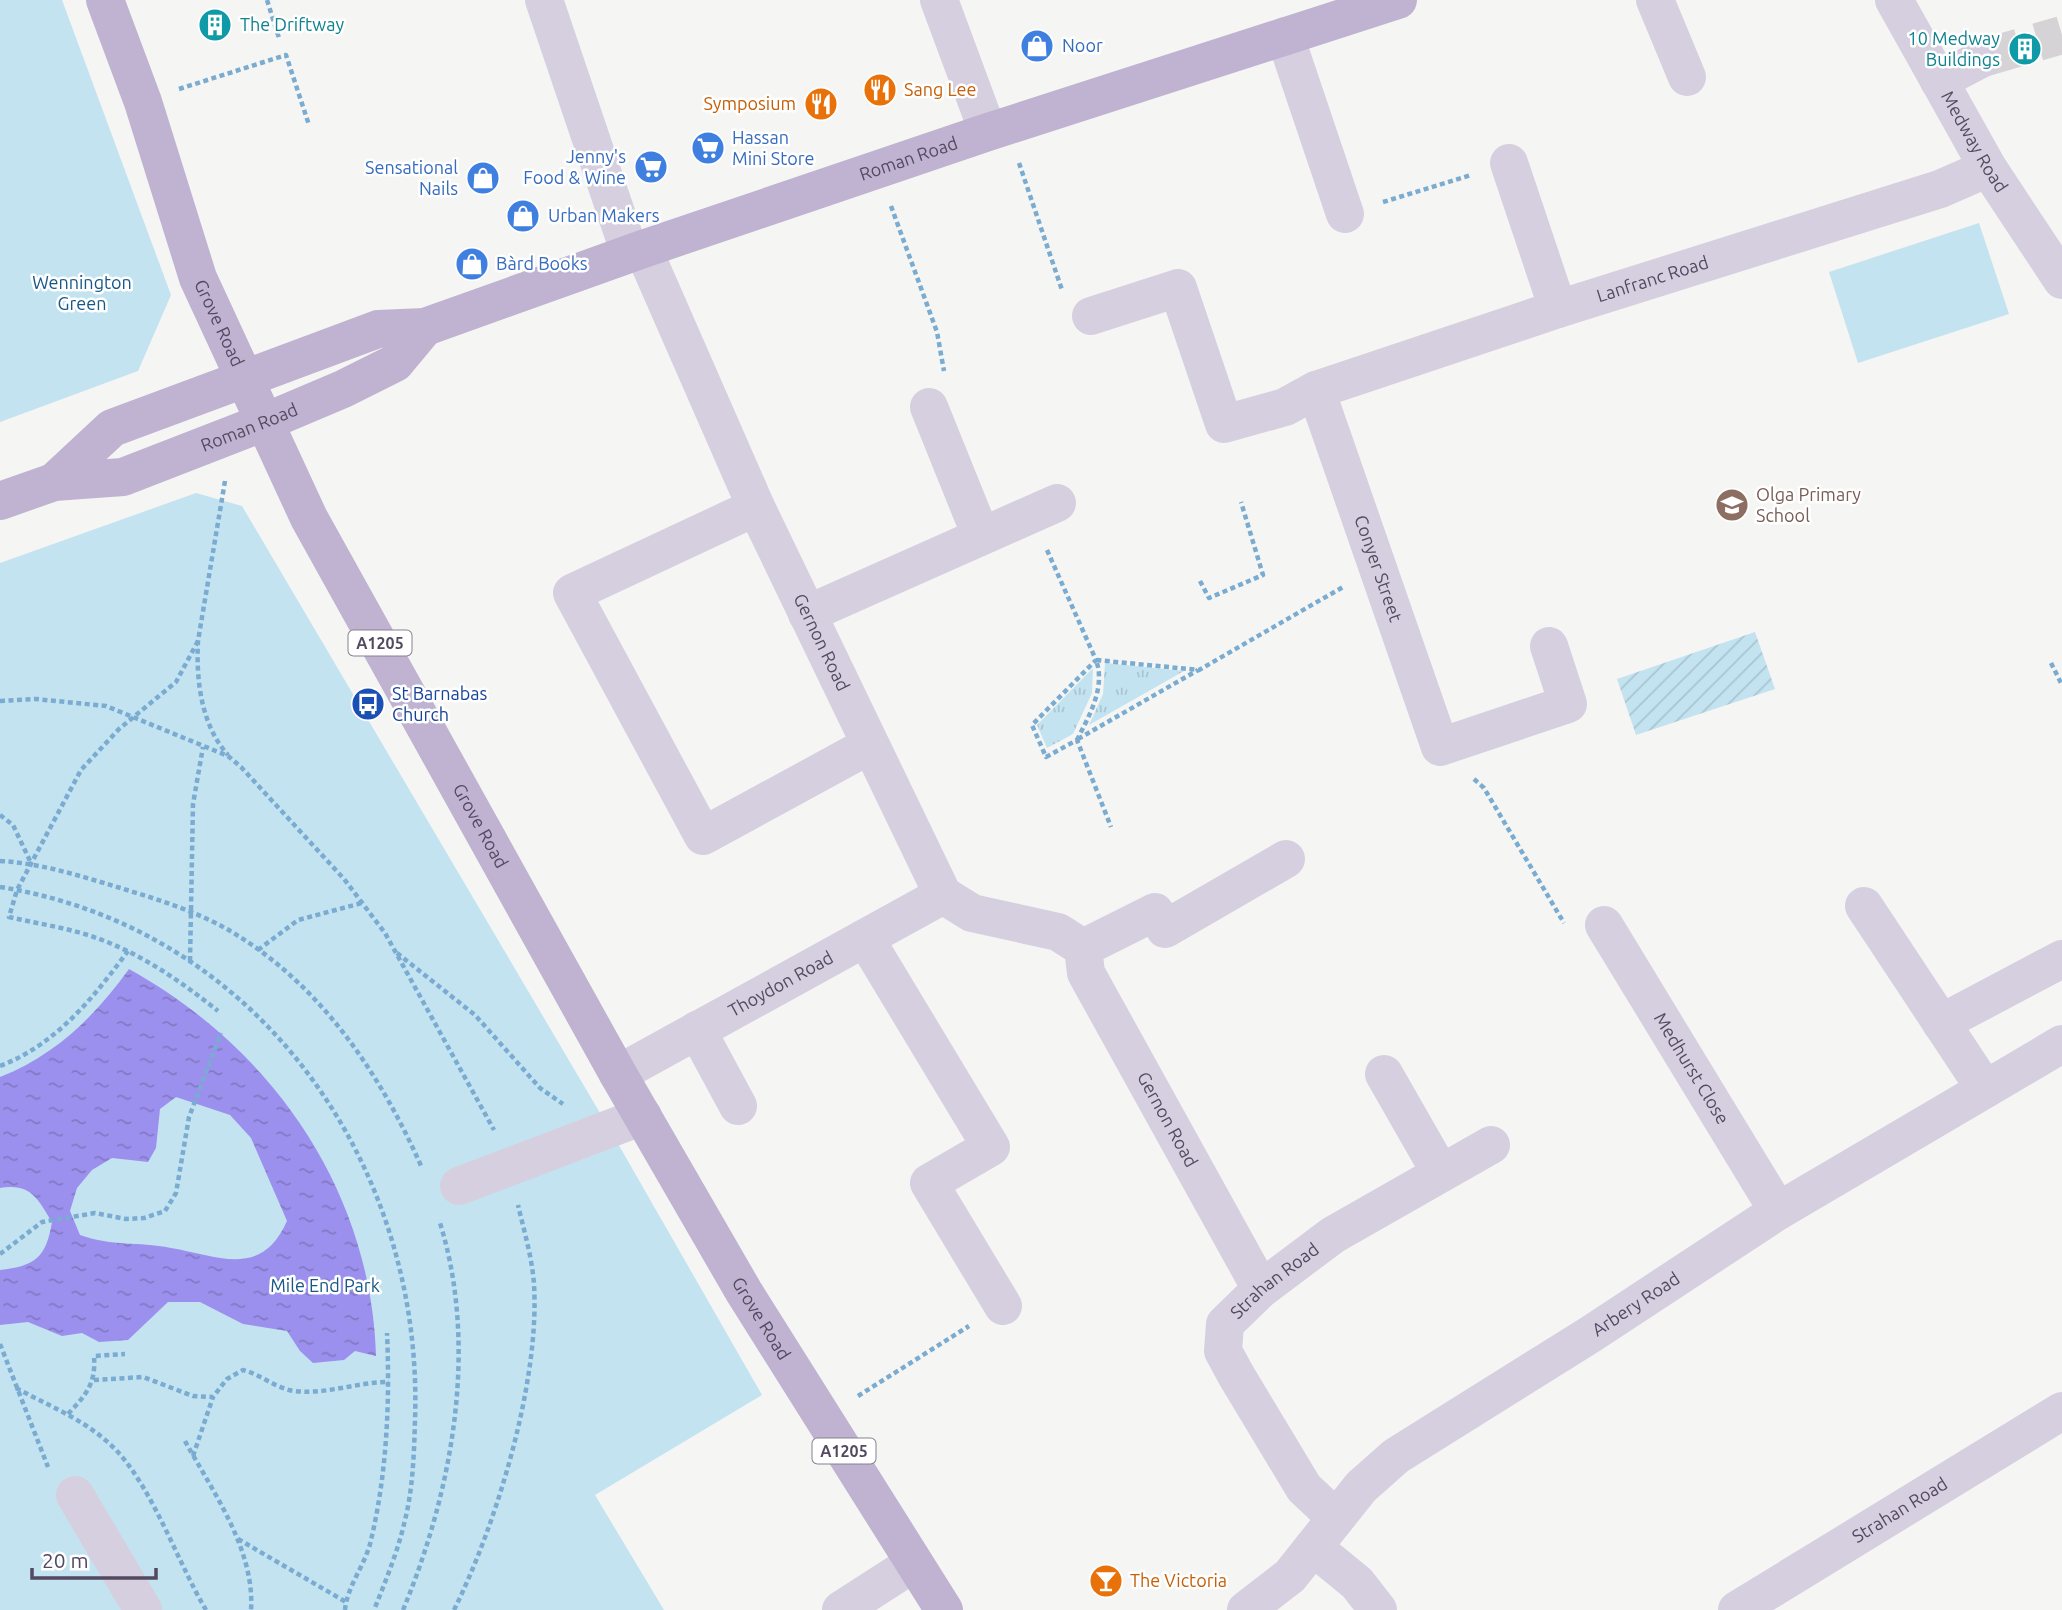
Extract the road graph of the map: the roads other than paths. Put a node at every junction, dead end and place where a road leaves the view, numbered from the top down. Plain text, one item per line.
1 (105, 0) edge
2 (544, 0) edge
3 (939, 0) edge
4 (1398, 0) edge
5 (1655, 0) edge
6 (1894, 0) edge
7 (1346, 8) edge
8 (1285, 36) junction
9 (1983, 58) tunnel mouth
10 (1687, 77) dead end
11 (1939, 81) junction
12 (1002, 143) junction
13 (1509, 163) road end
14 (1988, 168) junction
15 (1345, 214) road end
16 (637, 251) junction
17 (2062, 280) edge
18 (1558, 309) junction
19 (1091, 316) road end
20 (425, 327) junction
21 (245, 378) junction
22 (1316, 390) junction
23 (929, 407) road end
24 (264, 422) junction
25 (54, 482) junction
26 (0, 501) edge
27 (756, 507) junction
28 (1044, 509) road end
29 (981, 536) junction
30 (807, 614) junction
31 (1549, 646) dead end
32 (870, 745) junction
33 (1286, 859) dead end
34 (943, 895) junction
35 (1864, 906) dead end
36 (1604, 925) dead end
37 (865, 938) junction
38 (1083, 948) junction
39 (2062, 959) edge
40 (1941, 1023) junction
41 (697, 1030) junction
42 (2062, 1044) edge
43 (618, 1074) junction
44 (1384, 1074) dead end
45 (1985, 1089) junction
46 (738, 1106) dead end
47 (643, 1116) junction
48 (1491, 1144) dead end
49 (1440, 1172) junction
50 (441, 1192) road end
51 (1778, 1211) junction
52 (1261, 1289) junction
53 (1003, 1306) road end
54 (2062, 1411) edge
55 (75, 1495) road end
56 (1325, 1533) junction
57 (914, 1563) junction
58 (143, 1610) edge
59 (841, 1610) edge
60 (944, 1610) edge
61 (1246, 1610) edge
62 (1378, 1610) edge
63 (1737, 1610) edge

1 - 21 main road, Grove Road / A1205
2 - 16 street, Gernon Road
3 - 12 street
4 - 7 main road, Roman Road
5 - 10 street
6 - 11 street, Medway Road
7 - 8 main road, Roman Road
8 - 12 main road, Roman Road
8 - 15 street
9 - 11 street
11 - 14 street, Medway Road
12 - 16 main road, Roman Road
13 - 18 street
14 - 17 street, Medway Road
14 - 18 street, Lanfranc Road
16 - 20 main road, Roman Road
16 - 27 street, Gernon Road
18 - 22 street, Lanfranc Road
19 - 22 street, Lanfranc Road
20 - 21 main road, Roman Road
20 - 24 main road, Roman Road
21 - 24 main road, Grove Road / A1205
21 - 25 main road, Roman Road
22 - 31 street, Conyer Street
23 - 29 street
24 - 25 main road, Roman Road
24 - 43 main road, Grove Road / A1205
25 - 26 main road, Roman Road
27 - 30 street, Gernon Road
27 - 32 street
28 - 29 street
29 - 30 street
30 - 32 street, Gernon Road
32 - 34 street, Gernon Road
33 - 38 street
34 - 37 street, Thoydon Road
34 - 38 street
35 - 40 street
36 - 51 street, Medhurst Close
37 - 41 street, Thoydon Road
37 - 53 street
38 - 52 street, Gernon Road
39 - 40 street
40 - 45 street
41 - 43 street, Thoydon Road
41 - 46 street
42 - 45 street, Arbery Road
43 - 47 main road, Grove Road / A1205
44 - 49 street
45 - 51 street, Arbery Road
47 - 50 street
47 - 57 main road, Grove Road / A1205
48 - 49 street, Strahan Road
49 - 52 street, Strahan Road
51 - 56 street, Arbery Road
52 - 56 street, Strahan Road
54 - 63 street, Strahan Road
55 - 58 street
56 - 61 street, Arbery Road
56 - 62 street, Strahan Road
57 - 59 street
57 - 60 main road, Grove Road / A1205

